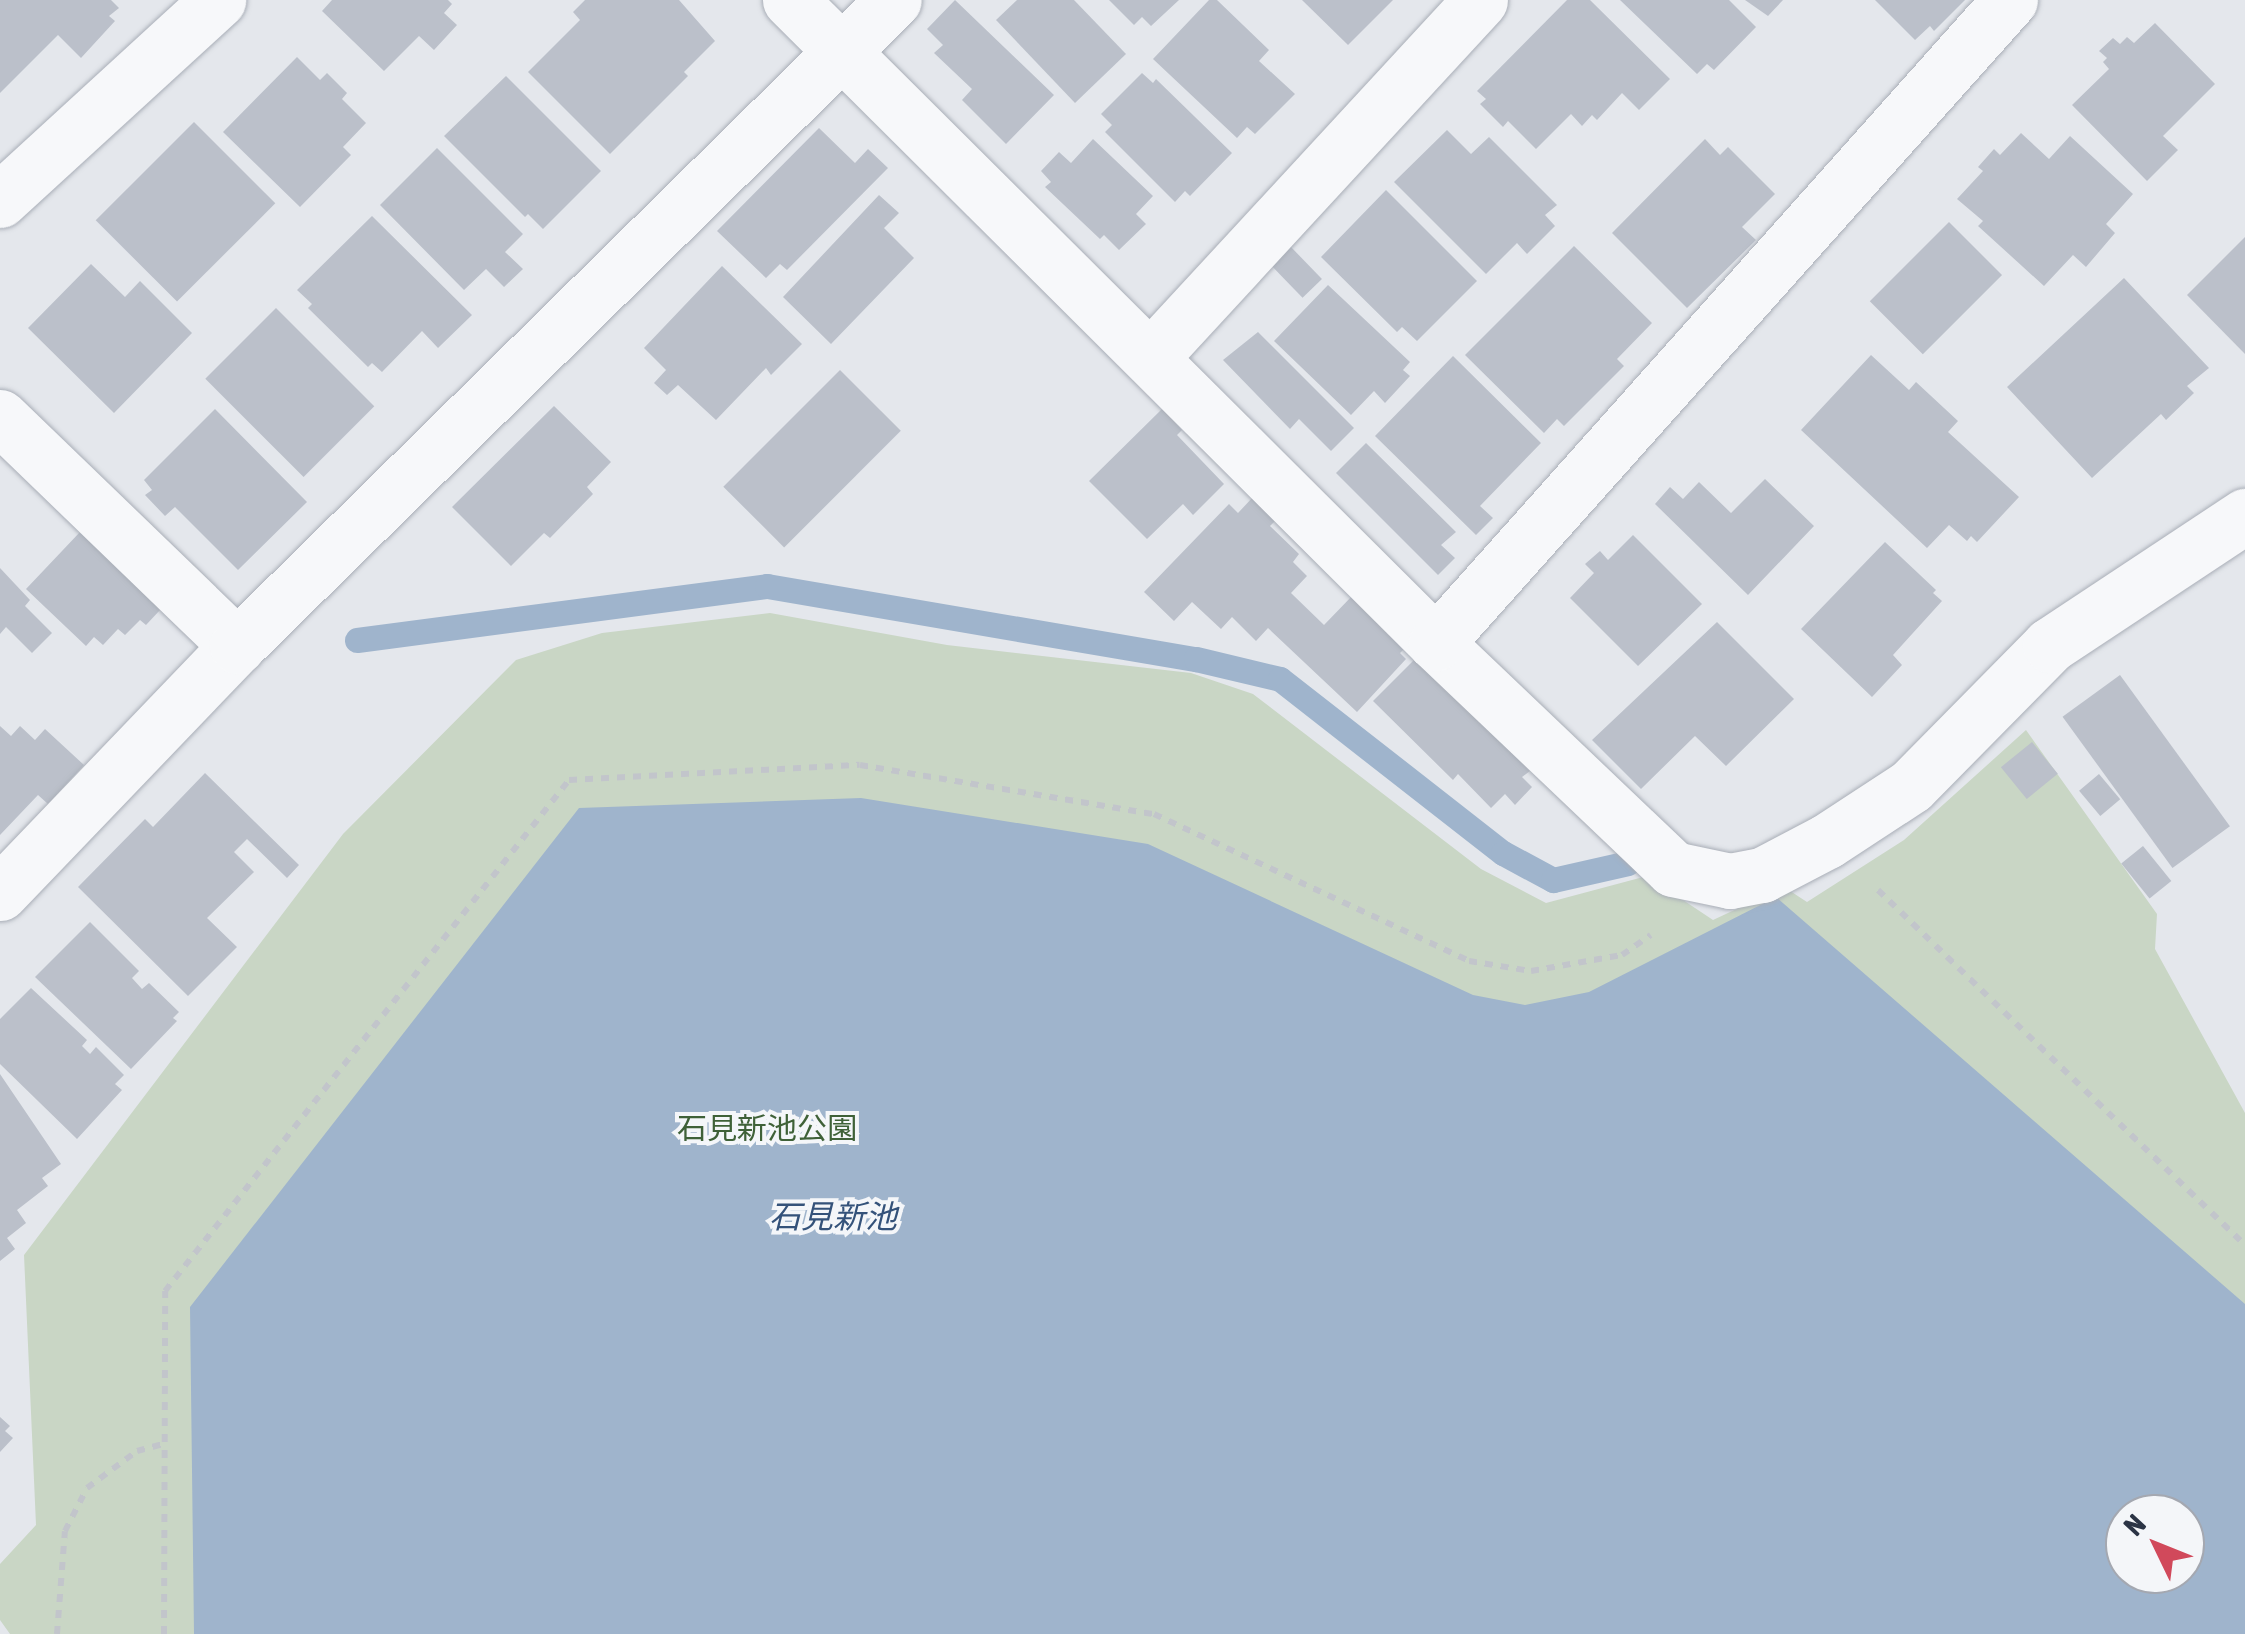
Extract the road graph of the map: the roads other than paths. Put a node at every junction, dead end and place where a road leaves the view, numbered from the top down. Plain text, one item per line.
1 (790, 0) edge
2 (894, 0) edge
3 (1480, 0) edge
4 (2010, 0) edge
5 (197, 7) edge
6 (845, 51) junction
7 (0, 200) edge
8 (1151, 358) junction
9 (0, 417) edge
10 (2245, 516) edge
11 (1436, 643) junction
12 (238, 646) junction
13 (0, 893) edge

1 - 6 street
2 - 6 street
3 - 8 street
4 - 11 street
5 - 7 street
6 - 8 street
6 - 12 street
8 - 11 street
9 - 12 street
10 - 11 street
12 - 13 street

